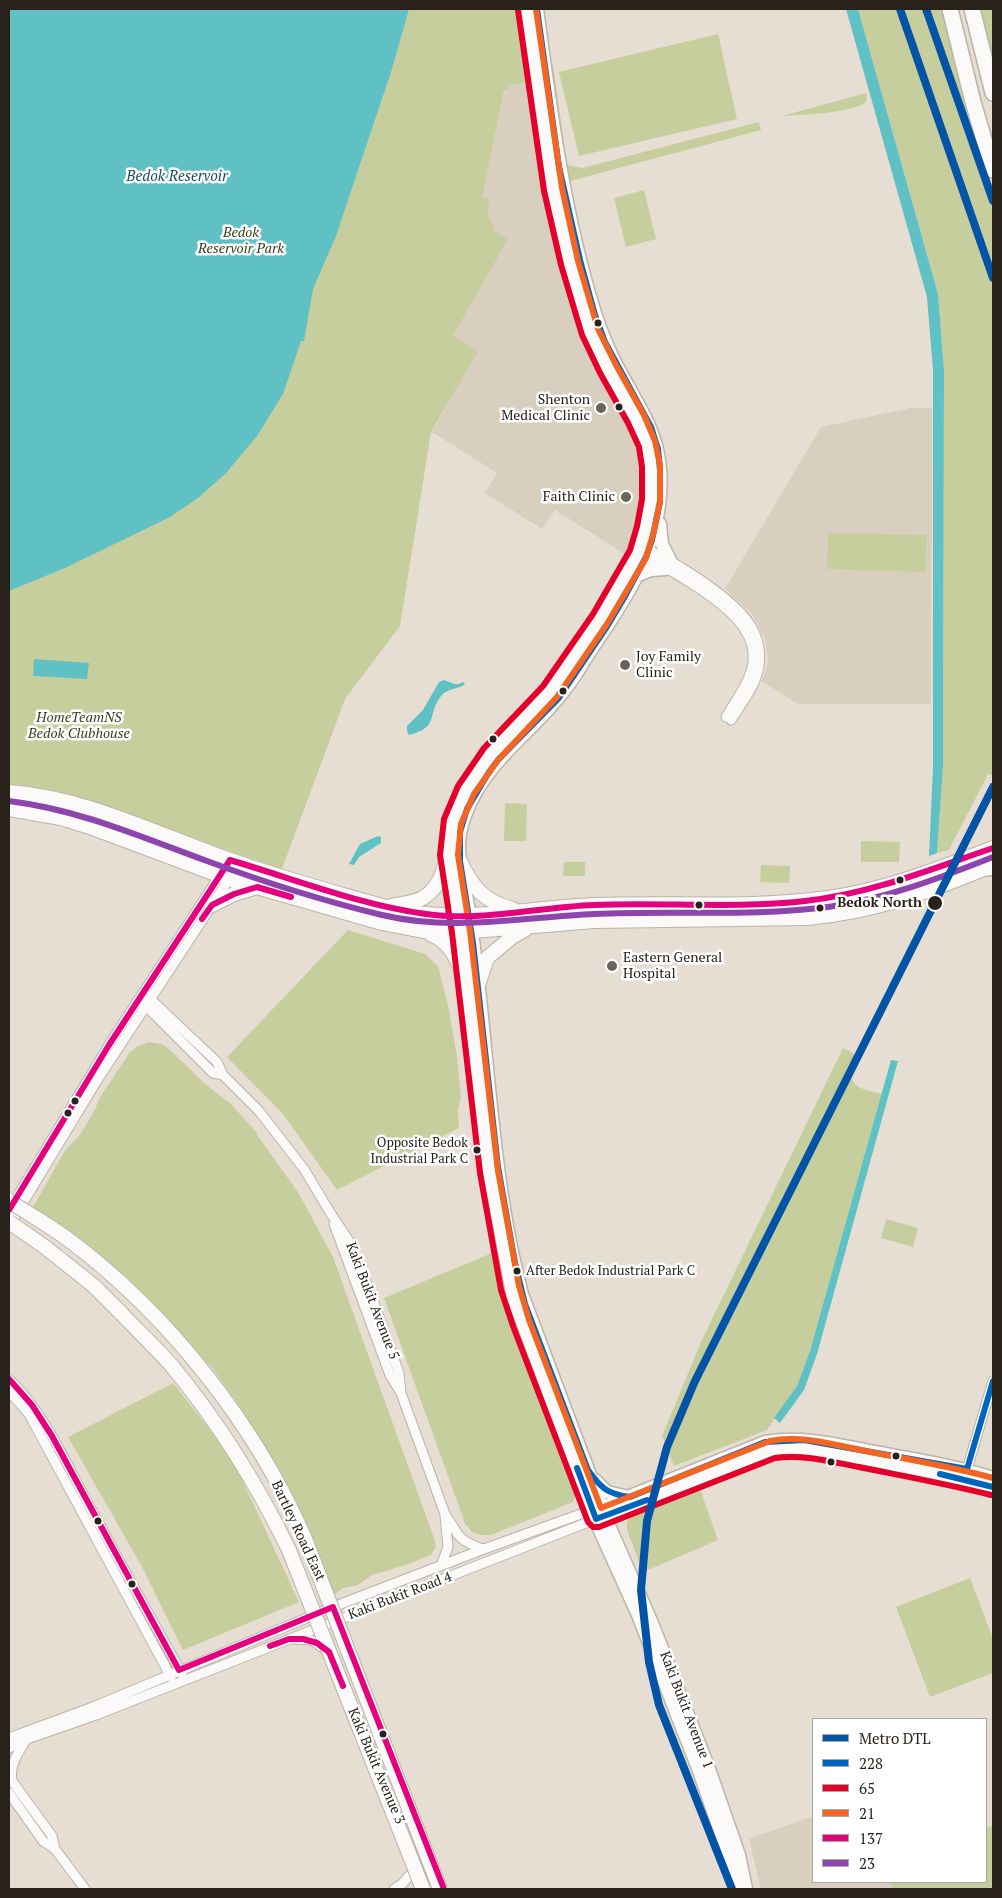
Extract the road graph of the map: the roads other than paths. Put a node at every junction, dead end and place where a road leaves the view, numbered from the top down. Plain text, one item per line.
1 (527, 9) edge
2 (537, 9) edge
3 (950, 9) edge
4 (972, 9) edge
5 (993, 93) edge
6 (993, 170) edge
7 (660, 502) junction
8 (643, 552) junction
9 (669, 565) junction
10 (636, 576) junction
11 (9, 792) edge
12 (9, 809) edge
13 (449, 838) junction
14 (993, 848) edge
15 (460, 861) junction
16 (235, 862) junction
17 (991, 867) edge
18 (225, 877) junction
19 (257, 887) junction
20 (212, 905) junction
21 (386, 907) junction
22 (523, 911) junction
23 (464, 916) junction
24 (531, 927) junction
25 (423, 931) junction
26 (466, 932) junction
27 (473, 989) junction
28 (145, 999) junction
29 (9, 1201) edge
30 (9, 1210) edge
31 (9, 1222) edge
32 (9, 1227) edge
33 (9, 1379) edge
34 (993, 1381) edge
35 (9, 1391) edge
36 (588, 1470) junction
37 (966, 1474) junction
38 (993, 1478) edge
39 (993, 1487) edge
40 (630, 1497) junction
41 (599, 1513) junction
42 (445, 1514) junction
43 (484, 1549) junction
44 (442, 1566) junction
45 (333, 1607) junction
46 (314, 1615) junction
47 (338, 1620) junction
48 (319, 1628) junction
49 (289, 1638) junction
50 (329, 1652) junction
51 (180, 1670) junction
52 (169, 1674) junction
53 (184, 1679) junction
54 (173, 1684) junction
55 (9, 1738) edge
56 (26, 1739) junction
57 (9, 1748) edge
58 (10, 1779) edge
59 (9, 1793) edge
60 (55, 1849) junction
61 (418, 1866) junction
62 (85, 1889) edge
63 (394, 1889) edge
64 (424, 1889) edge
65 (440, 1889) edge
66 (444, 1889) edge
67 (737, 1889) edge
68 (746, 1889) edge

1 - 8 main road
2 - 7 main road
3 - 6 highway
4 - 5 highway
7 - 8 main road
7 - 9 main road
8 - 9 street
8 - 10 main road
8 - 13 main road
9 - 9 street
9 - 10 main road
10 - 15 main road
11 - 16 main road
12 - 18 main road
13 - 21 main road
13 - 23 main road
14 - 22 main road
15 - 22 main road
15 - 23 main road
16 - 18 street
16 - 21 main road
17 - 24 main road
18 - 19 main road
18 - 20 street
18 - 28 street
19 - 20 main road
19 - 25 main road
20 - 28 street
21 - 23 main road
22 - 23 main road
23 - 26 main road
24 - 26 main road
24 - 27 main road
25 - 26 main road
25 - 27 main road
26 - 27 main road
27 - 36 main road
27 - 41 main road
28 - 30 street
28 - 32 street
28 - 42 street, Kaki Bukit Avenue 5
29 - 65 main road, Bartley Road East, bridge
31 - 64 main road, Bartley Road East, bridge
33 - 51 street
34 - 37 street
35 - 52 street
36 - 40 main road
36 - 41 main road
37 - 38 main road
37 - 39 main road
37 - 40 main road
37 - 41 main road
40 - 41 main road
41 - 43 street, Kaki Bukit Road 4
41 - 47 street, Kaki Bukit Road 4
41 - 67 main road, Kaki Bukit Avenue 1
41 - 68 main road, Kaki Bukit Avenue 1
42 - 43 street
42 - 44 street
43 - 44 street, Kaki Bukit Road 4
44 - 45 street, Kaki Bukit Road 4
45 - 46 street, Kaki Bukit Road 4
45 - 47 street, Kaki Bukit Avenue 3
46 - 48 street, Kaki Bukit Avenue 3
46 - 51 street, Kaki Bukit Road 4
47 - 48 street, Kaki Bukit Road 4
47 - 66 street, Kaki Bukit Avenue 3
48 - 49 street, Kaki Bukit Road 4
48 - 50 street, Kaki Bukit Avenue 3
49 - 50 street
49 - 53 street, Kaki Bukit Road 4
50 - 61 street, Kaki Bukit Avenue 3
51 - 52 street, Kaki Bukit Road 4
51 - 53 street
52 - 54 street
52 - 55 street, Kaki Bukit Road 4
53 - 54 street, Kaki Bukit Road 4
54 - 56 street, Kaki Bukit Road 4
56 - 57 street, Kaki Bukit Road 4
56 - 58 street
58 - 60 street
59 - 60 street
60 - 62 street
61 - 63 street
61 - 64 street, Kaki Bukit Avenue 3

